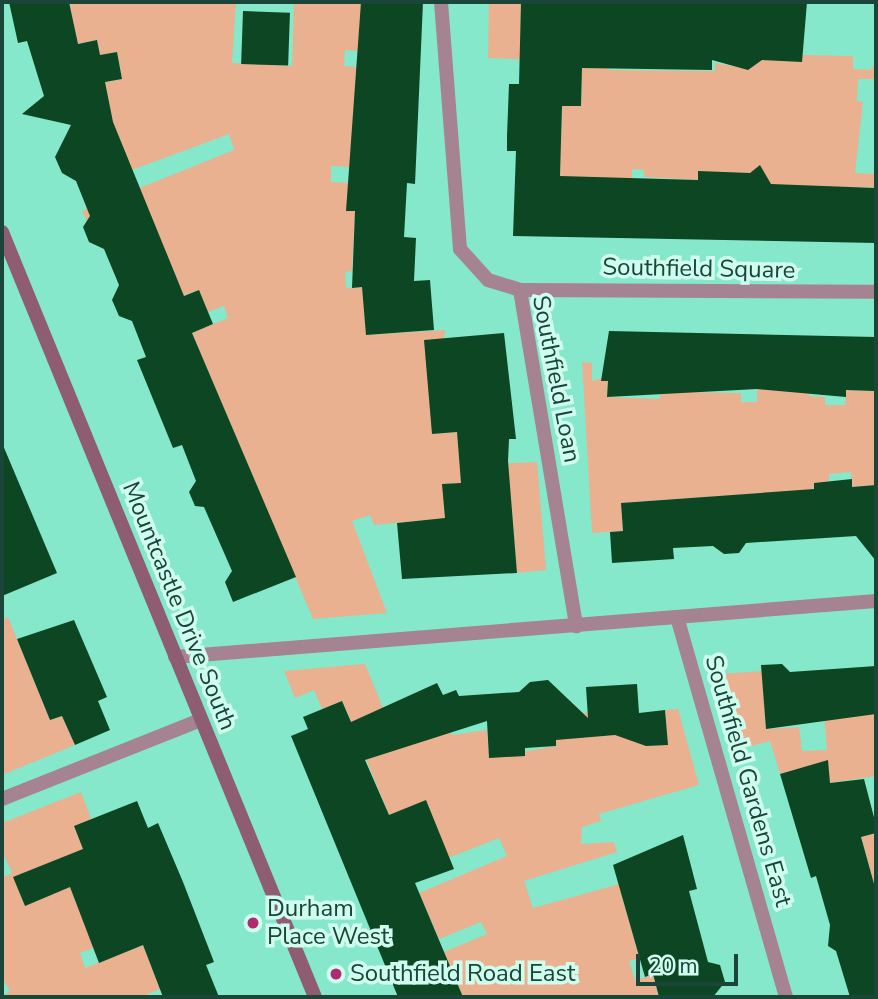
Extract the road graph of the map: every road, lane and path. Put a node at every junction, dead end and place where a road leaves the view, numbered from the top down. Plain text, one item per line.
1 (441, 2) edge
2 (2, 232) edge
3 (520, 290) junction
4 (876, 292) edge
5 (876, 601) edge
6 (677, 617) junction
7 (576, 626) junction
8 (175, 657) junction
9 (201, 720) junction
10 (2, 799) edge
11 (315, 997) edge
12 (786, 997) edge

1 - 3 street, Southfield Loan
2 - 8 street, Mountcastle Drive South
3 - 4 street, Southfield Square
3 - 7 street, Southfield Loan
5 - 6 street
6 - 7 street
6 - 12 street, Southfield Gardens East
7 - 8 street
8 - 9 street, Mountcastle Drive South
9 - 10 street
9 - 11 street, Mountcastle Drive South

